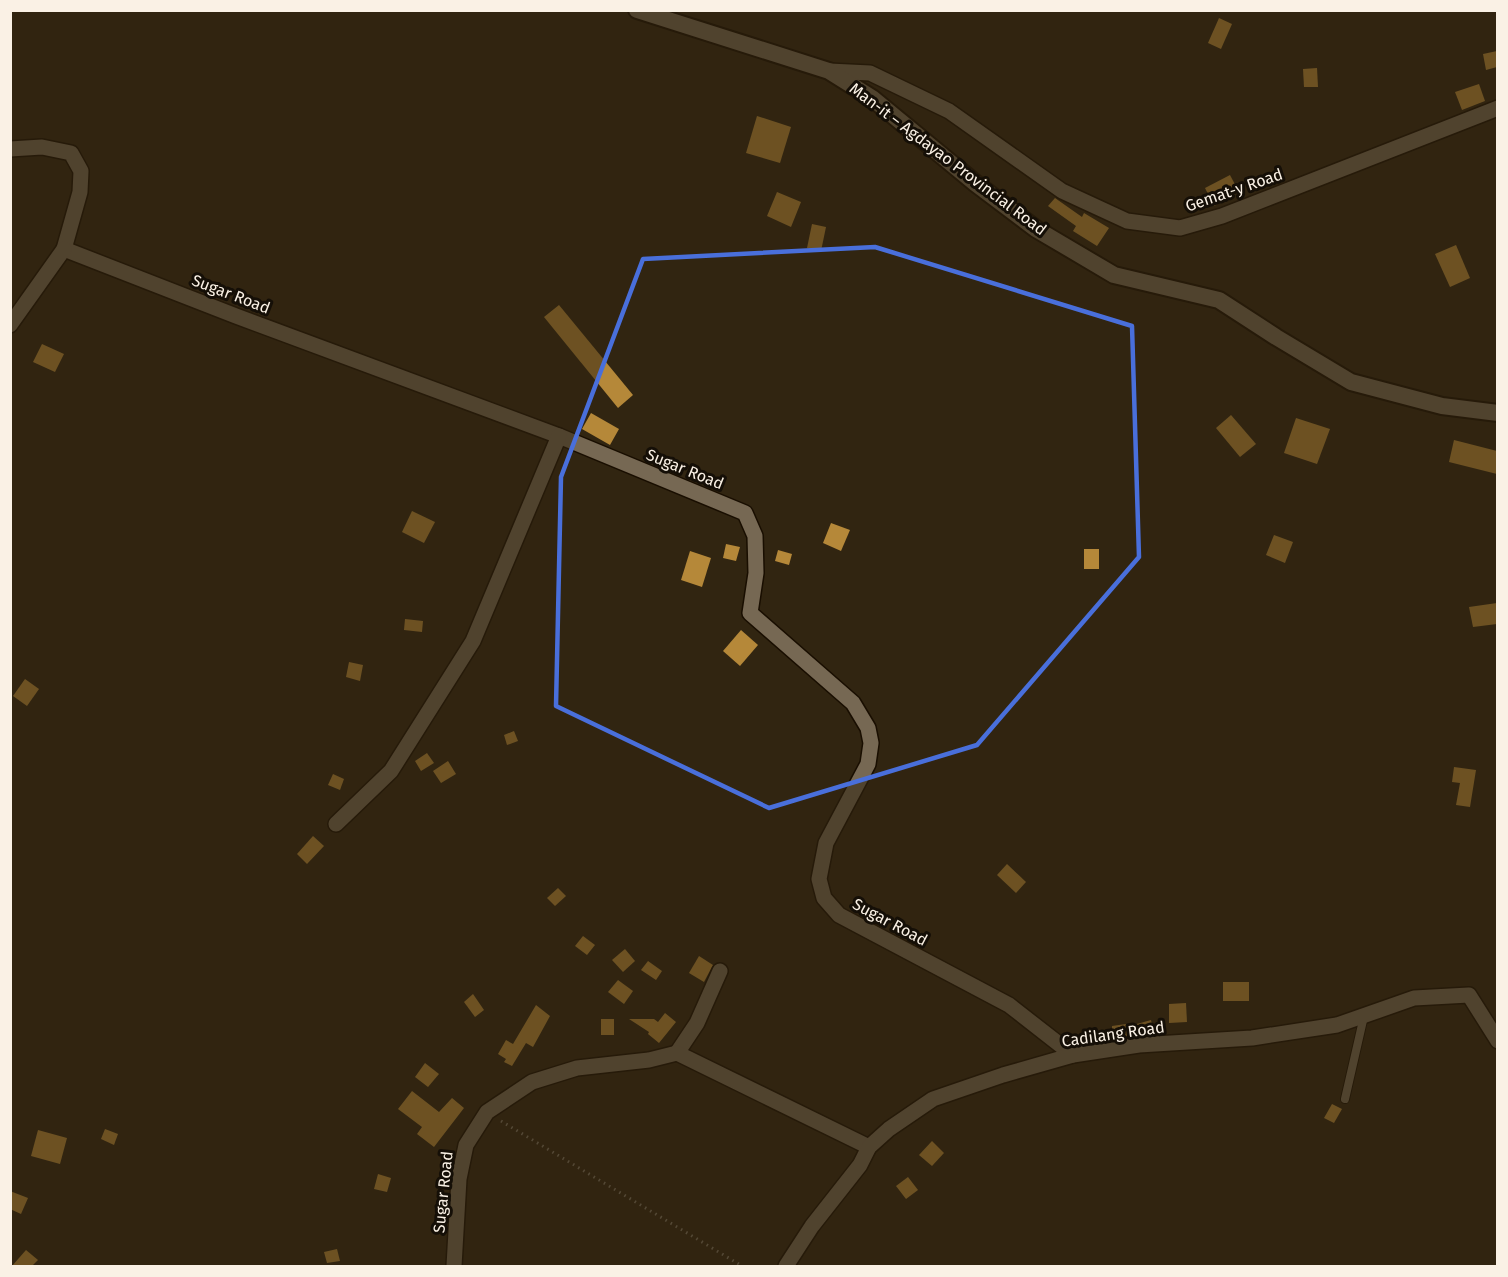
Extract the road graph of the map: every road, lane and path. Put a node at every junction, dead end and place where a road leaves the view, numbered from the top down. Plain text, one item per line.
1 (638, 10) edge
2 (829, 70) junction
3 (1497, 108) edge
4 (10, 149) edge
5 (64, 249) junction
6 (10, 325) edge
7 (1497, 413) edge
8 (559, 436) junction
9 (336, 824) dead end
10 (720, 971) dead end
11 (1364, 1016) junction
12 (1497, 1041) edge
13 (677, 1053) junction
14 (1073, 1055) junction
15 (1345, 1099) dead end
16 (487, 1112) junction
17 (869, 1148) junction
18 (454, 1266) edge
19 (742, 1266) edge
20 (786, 1266) edge

1 - 2 street, Man-it – Agdayao Provincial Road
2 - 3 street, Gemat-y Road
2 - 7 street, Man-it – Agdayao Provincial Road
4 - 5 street
5 - 6 street
5 - 8 street, Sugar Road
8 - 9 street
8 - 14 street, Sugar Road
10 - 13 street
11 - 12 street, Cadilang Road
11 - 14 street, Cadilang Road
11 - 15 lane
13 - 16 street, Sugar Road
13 - 17 street
14 - 17 street, Cadilang Road
16 - 18 street, Sugar Road
16 - 19 path
17 - 20 street, Cadilang Road

